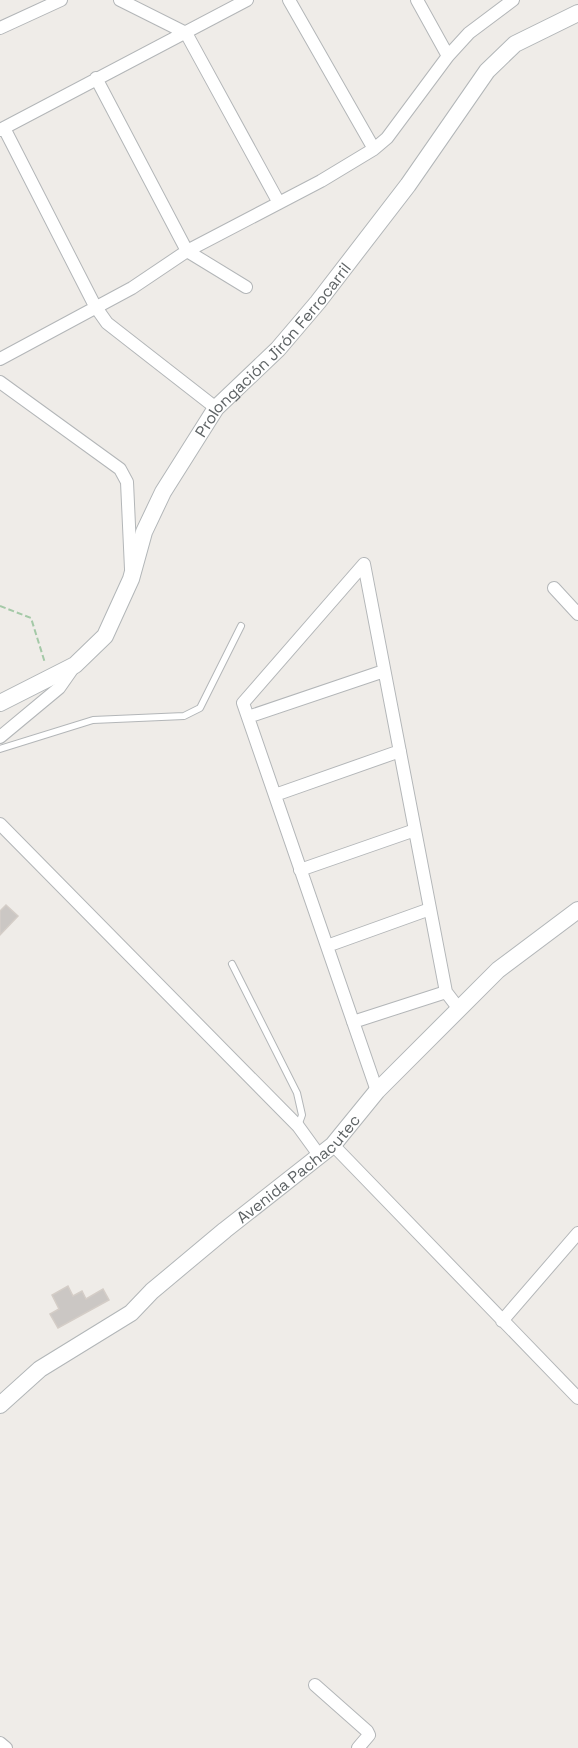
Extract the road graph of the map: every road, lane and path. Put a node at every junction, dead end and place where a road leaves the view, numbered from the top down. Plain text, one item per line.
1 (61, 0) edge
2 (120, 0) edge
3 (247, 0) edge
4 (289, 0) edge
5 (417, 0) edge
6 (513, 0) edge
7 (578, 13) edge
8 (0, 28) edge
9 (186, 33) junction
10 (448, 56) junction
11 (96, 78) junction
12 (2, 129) edge
13 (374, 148) junction
14 (279, 203) junction
15 (188, 250) junction
16 (246, 287) dead end
17 (95, 306) junction
18 (2, 355) edge
19 (0, 382) edge
20 (216, 408) junction
21 (131, 579) junction
22 (554, 588) dead end
23 (0, 606) edge
24 (578, 614) edge
25 (241, 626) dead end
26 (75, 665) junction
27 (38, 666) dead end
28 (384, 671) junction
29 (0, 703) edge
30 (248, 717) junction
31 (0, 737) edge
32 (0, 749) edge
33 (400, 751) junction
34 (275, 795) junction
35 (0, 824) edge
36 (415, 830) junction
37 (300, 870) junction
38 (430, 909) junction
39 (578, 910) edge
40 (327, 946) junction
41 (232, 964) dead end
42 (446, 992) junction
43 (459, 1009) junction
44 (353, 1022) junction
45 (377, 1091) junction
46 (298, 1126) junction
47 (326, 1150) junction
48 (578, 1233) edge
49 (502, 1321) junction
50 (578, 1398) edge
51 (0, 1405) edge
52 (315, 1685) dead end
53 (0, 1743) edge
54 (6, 1748) edge
55 (358, 1748) edge

1 - 8 street
2 - 9 street
3 - 9 street
4 - 13 street
5 - 10 street
6 - 10 street
7 - 20 street, Prolongación Jirón Ferrocarril
9 - 11 street
9 - 14 street
10 - 13 street
11 - 12 street
11 - 15 street
12 - 17 street
13 - 14 street
14 - 15 street
15 - 16 street
15 - 17 street
17 - 18 street
17 - 20 street
19 - 21 street
20 - 21 street, Prolongación Jirón Ferrocarril
21 - 26 street, Prolongación Jirón Ferrocarril
22 - 24 street
23 - 27 path
25 - 32 lane
26 - 29 street, Prolongación Jirón Ferrocarril
26 - 31 street
28 - 30 street
28 - 30 street
28 - 33 street
30 - 34 street
33 - 34 street
33 - 36 street
34 - 37 street
35 - 46 street
36 - 37 street
36 - 38 street
37 - 40 street
38 - 40 street
38 - 42 street
39 - 43 street, Avenida Pachacutec
40 - 44 street
41 - 46 lane
42 - 43 street
42 - 44 street
43 - 45 street, Avenida Pachacutec
44 - 45 street
45 - 47 street, Avenida Pachacutec
46 - 47 street
47 - 49 street
47 - 51 street, Avenida Pachacutec
48 - 49 street
49 - 50 street
52 - 55 street
53 - 54 street

